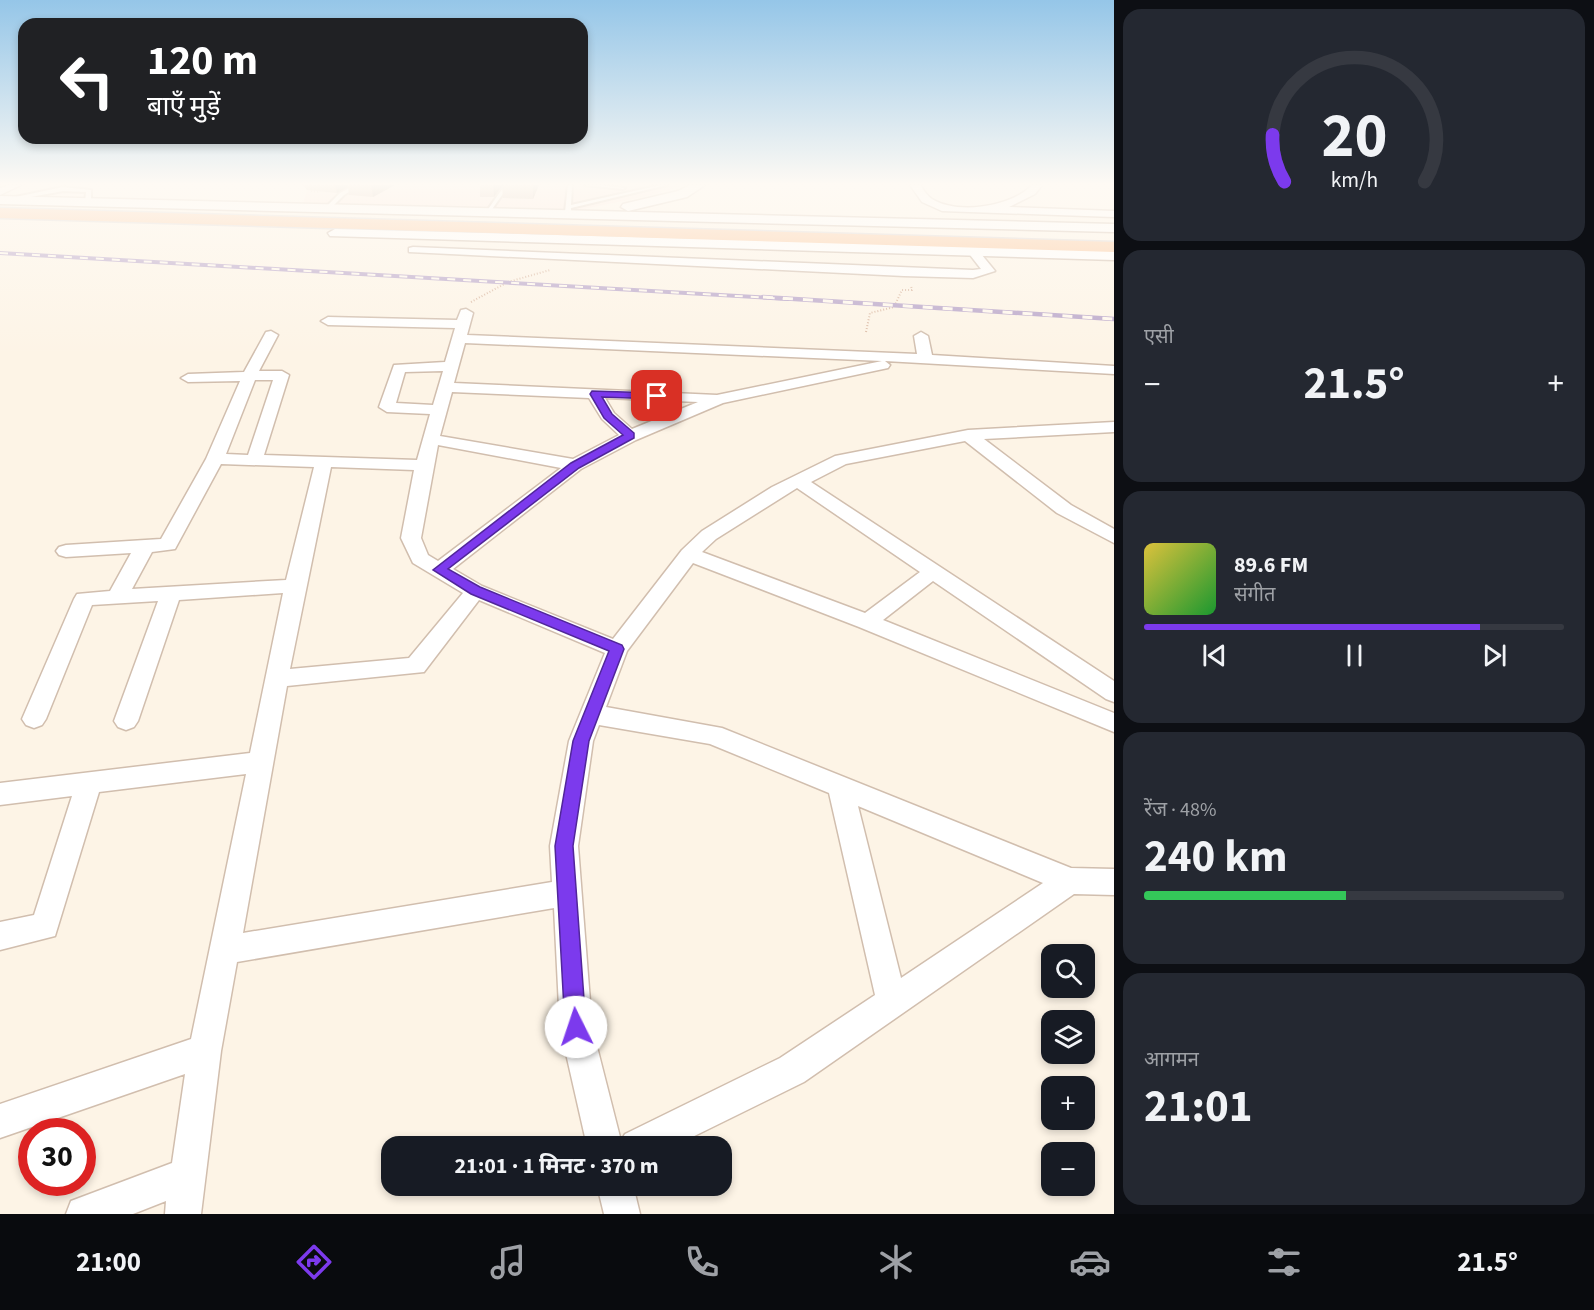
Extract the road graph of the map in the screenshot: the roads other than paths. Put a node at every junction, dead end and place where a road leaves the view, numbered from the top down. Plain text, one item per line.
1 (730, 242) edge
2 (780, 242) edge
3 (885, 242) edge
4 (413, 250) dead end
5 (973, 250) junction
6 (1113, 251) edge
7 (569, 256) junction
8 (550, 270) road end
9 (328, 321) dead end
10 (463, 325) junction
11 (271, 335) dead end
12 (921, 336) dead end
13 (920, 358) junction
14 (450, 366) junction
15 (1114, 370) edge
16 (250, 375) junction
17 (188, 378) dead end
18 (446, 387) junction
19 (595, 394) junction
20 (719, 399) junction
21 (440, 410) junction
22 (1114, 427) edge
23 (968, 435) junction
24 (630, 436) junction
25 (432, 439) junction
26 (215, 459) junction
27 (254, 460) junction
28 (323, 464) junction
29 (424, 465) junction
30 (575, 465) junction
31 (798, 481) junction
32 (1114, 537) edge
33 (145, 546) junction
34 (66, 551) dead end
35 (689, 554) junction
36 (439, 570) junction
37 (934, 571) junction
38 (295, 586) junction
39 (476, 591) junction
40 (171, 594) junction
41 (117, 597) junction
42 (867, 622) junction
43 (617, 649) junction
44 (276, 679) junction
45 (1114, 693) edge
46 (591, 714) junction
47 (34, 719) dead end
48 (126, 722) dead end
49 (1114, 723) edge
50 (260, 762) junction
51 (89, 783) junction
52 (840, 787) junction
53 (0, 794) edge
54 (1070, 881) junction
55 (1114, 882) edge
56 (566, 893) junction
57 (0, 936) edge
58 (224, 950) junction
59 (892, 1002) junction
60 (205, 1051) junction
61 (0, 1121) edge
62 (603, 1136) edge
63 (657, 1136) edge
64 (188, 1175) junction
65 (618, 1196) edge
66 (84, 1214) edge
67 (183, 1214) edge
68 (622, 1214) edge

1 - 5 street
2 - 6 highway
3 - 6 highway
4 - 7 street
5 - 6 street
5 - 7 street
7 - 8 street
9 - 10 street
10 - 13 street
10 - 14 street
11 - 16 street
12 - 13 street
13 - 15 street
13 - 20 street
14 - 18 street
14 - 21 street
16 - 17 street
16 - 26 street
16 - 27 street
18 - 19 street
18 - 21 street
19 - 20 street
19 - 24 street
20 - 24 street
21 - 25 street
22 - 23 street
23 - 31 street
23 - 32 street
24 - 30 street
25 - 29 street
25 - 30 street
26 - 27 street
26 - 33 street
27 - 28 street
28 - 29 street
28 - 38 street
29 - 36 street
30 - 36 street
31 - 35 street
31 - 37 street
33 - 34 street
33 - 41 street
35 - 42 street
35 - 43 street
36 - 39 street
37 - 42 street
37 - 45 street
38 - 40 street
38 - 44 street
39 - 43 street
39 - 44 street
40 - 41 street
40 - 48 street
41 - 47 street
42 - 49 street
43 - 46 street
44 - 50 street
46 - 52 street
46 - 56 street
50 - 51 street
50 - 58 street
51 - 53 street
51 - 57 street
52 - 54 street
52 - 59 street
54 - 55 street
54 - 59 street
56 - 58 street
56 - 62 street
58 - 60 street
59 - 63 street
60 - 61 street
60 - 64 street
64 - 66 street
64 - 67 street
65 - 68 street

